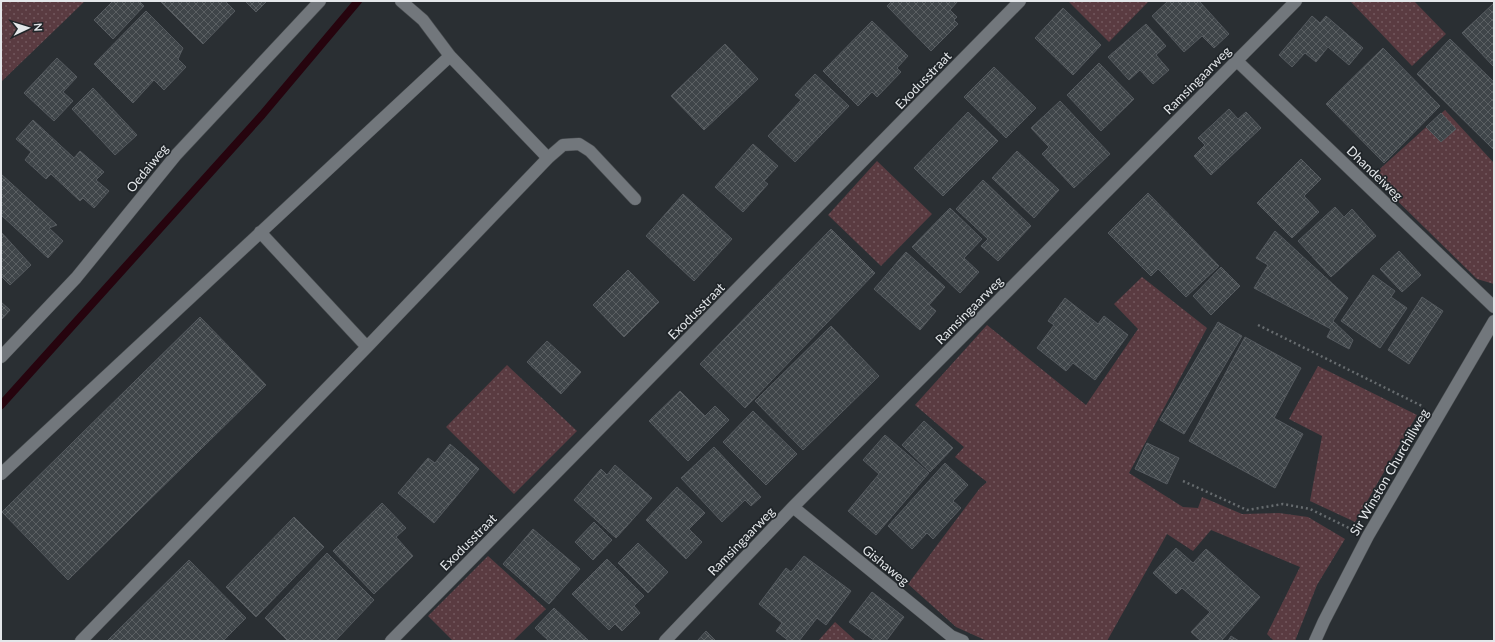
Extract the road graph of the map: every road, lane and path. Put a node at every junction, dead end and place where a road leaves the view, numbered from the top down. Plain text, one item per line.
1 (320, 1) edge
2 (401, 1) edge
3 (1020, 1) edge
4 (1296, 1) edge
5 (450, 56) junction
6 (1236, 60) junction
7 (548, 158) junction
8 (635, 200) dead end
9 (260, 232) junction
10 (1494, 307) edge
11 (1494, 321) edge
12 (1258, 325) dead end
13 (367, 347) junction
14 (1, 357) edge
15 (1438, 415) junction
16 (1, 474) edge
17 (1183, 481) dead end
18 (793, 507) junction
19 (1368, 536) junction
20 (949, 638) edge
21 (80, 641) edge
22 (391, 641) edge
23 (665, 641) edge
24 (963, 641) edge
25 (1315, 641) edge

1 - 14 street, Oedaiweg
2 - 5 street
3 - 22 street, Exodusstraat
4 - 6 street, Ramsingaarweg
5 - 7 street
5 - 9 street
6 - 10 street, Dhandeiweg
6 - 18 street, Ramsingaarweg
7 - 8 street
7 - 13 street
9 - 13 street
9 - 16 street
11 - 15 street, Sir Winston Churchillweg
12 - 15 path
13 - 21 street
15 - 19 street, Sir Winston Churchillweg
17 - 19 path
18 - 20 street, Gishaweg
18 - 23 street, Ramsingaarweg
19 - 25 street, Sir Winston Churchillweg
20 - 24 street, Gishaweg

